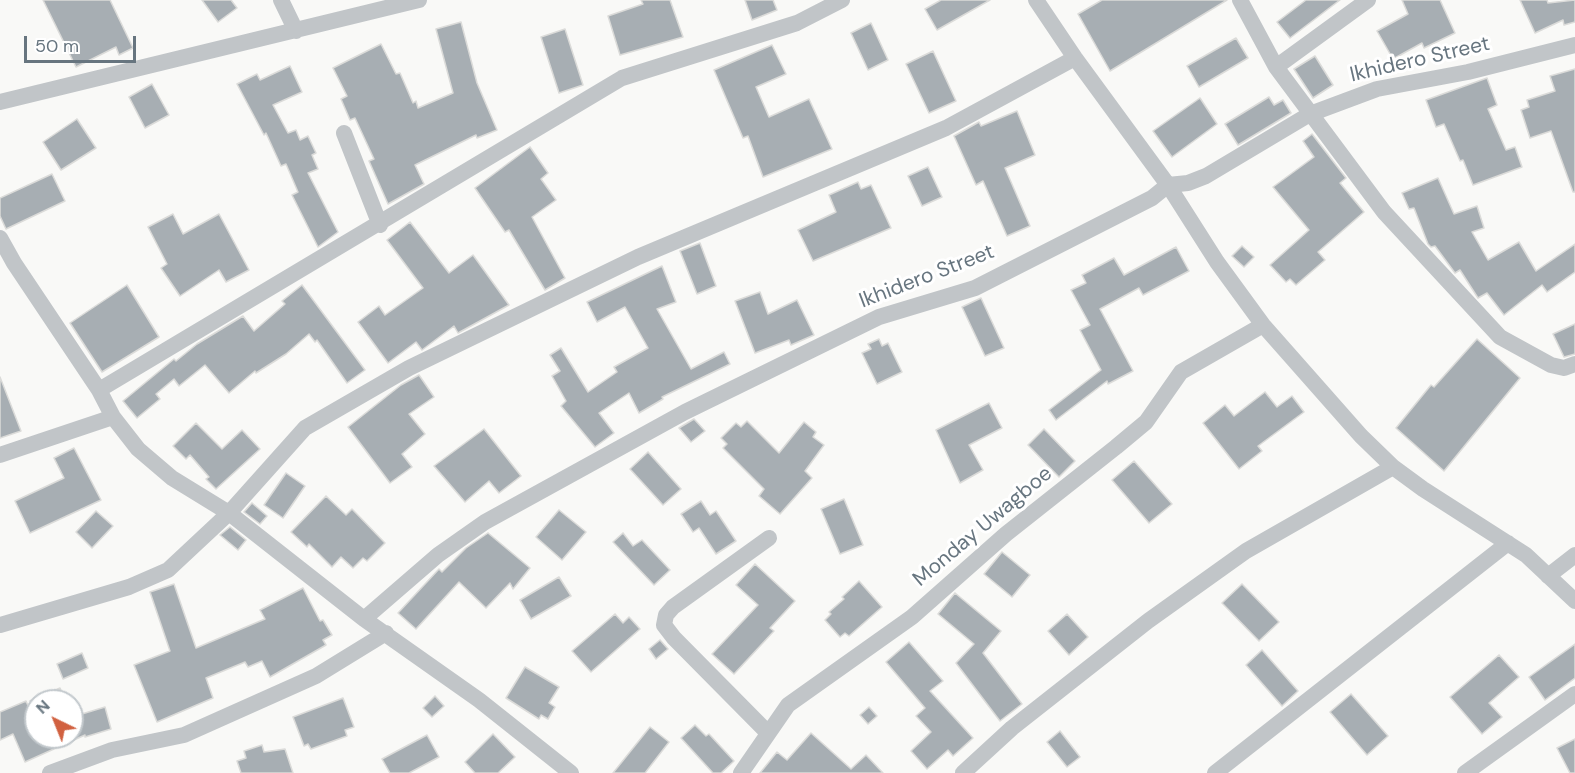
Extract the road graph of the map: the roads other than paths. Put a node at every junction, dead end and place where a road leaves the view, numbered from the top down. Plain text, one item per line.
1 (282, 0) edge
2 (419, 0) edge
3 (842, 0) edge
4 (1036, 0) edge
5 (1240, 0) edge
6 (1368, 0) edge
7 (296, 31) junction
8 (1575, 45) edge
9 (1075, 58) junction
10 (1276, 67) junction
11 (0, 102) edge
12 (1310, 114) junction
13 (344, 133) dead end
14 (1168, 185) junction
15 (380, 225) junction
16 (0, 238) edge
17 (7, 265) edge
18 (1263, 325) junction
19 (1575, 364) edge
20 (99, 390) junction
21 (113, 417) junction
22 (0, 455) edge
23 (1393, 467) junction
24 (229, 513) junction
25 (769, 538) dead end
26 (1508, 543) junction
27 (1575, 555) edge
28 (1548, 576) junction
29 (1575, 602) edge
30 (364, 619) junction
31 (0, 626) edge
32 (386, 633) junction
33 (1575, 694) edge
34 (768, 733) junction
35 (50, 773) edge
36 (571, 773) edge
37 (741, 773) edge
38 (963, 773) edge
39 (1215, 773) edge
40 (1465, 773) edge

1 - 7 street
2 - 7 street
3 - 15 street
4 - 9 street
5 - 10 street
6 - 10 street
7 - 11 street
8 - 12 street, Ikhidero Street
9 - 14 street
9 - 24 street
10 - 12 street
12 - 14 street, Ikhidero Street
12 - 19 street
13 - 15 street
14 - 18 street
14 - 30 street, Ikhidero Street
15 - 20 street
16 - 17 street
17 - 20 street
18 - 23 street
18 - 34 street, Monday Uwagboe
20 - 21 street
21 - 22 street
21 - 24 street
23 - 26 street
23 - 38 street
24 - 30 street
24 - 31 street
25 - 34 street
26 - 28 street
26 - 39 street
27 - 28 street
28 - 29 street
30 - 32 street
32 - 35 street
32 - 36 street
33 - 40 street
34 - 37 street, Monday Uwagboe

